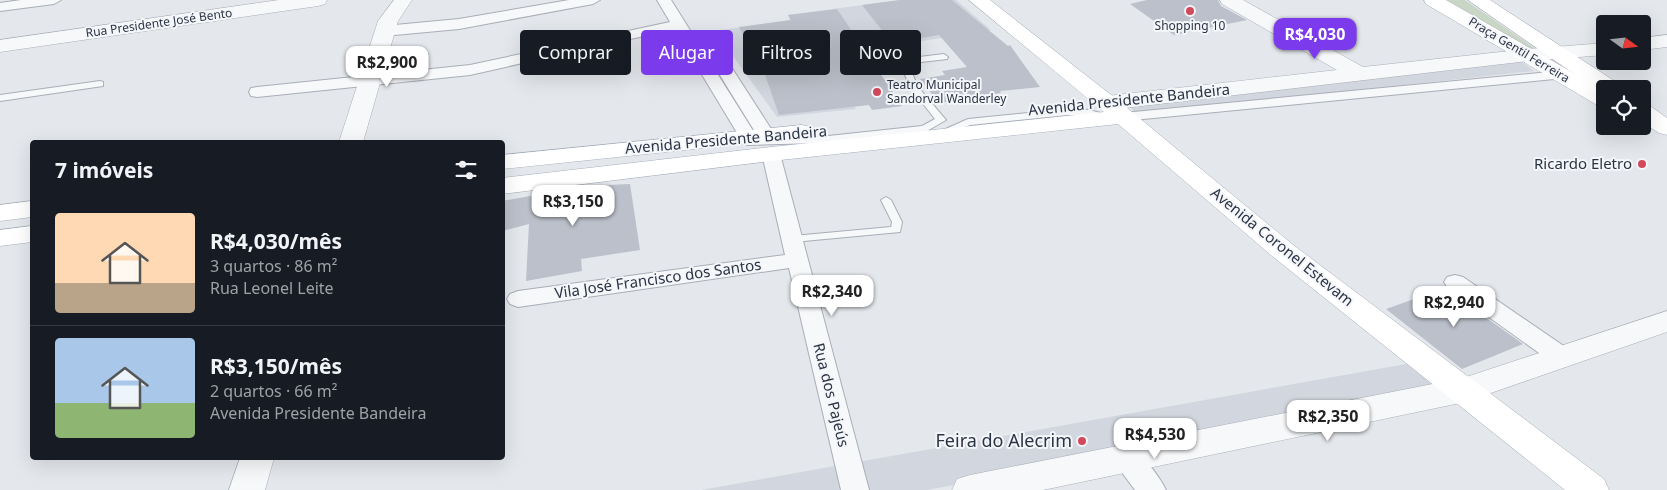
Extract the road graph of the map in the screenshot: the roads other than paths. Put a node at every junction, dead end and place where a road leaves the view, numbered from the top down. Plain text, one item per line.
1 (54, 0) edge
2 (318, 0) edge
3 (390, 0) edge
4 (403, 0) edge
5 (593, 0) edge
6 (664, 0) edge
7 (681, 0) edge
8 (978, 0) edge
9 (1229, 0) edge
10 (1242, 0) edge
11 (1433, 0) edge
12 (1477, 0) edge
13 (277, 2) edge
14 (0, 7) edge
15 (1268, 19) junction
16 (680, 25) junction
17 (386, 26) junction
18 (44, 36) junction
19 (0, 39) edge
20 (0, 46) edge
21 (1596, 50) edge
22 (1558, 53) junction
23 (1528, 55) junction
24 (944, 58) dead end
25 (1596, 65) edge
26 (1569, 70) junction
27 (1365, 73) junction
28 (370, 81) junction
29 (1596, 82) edge
30 (100, 84) dead end
31 (257, 92) dead end
32 (1596, 92) edge
33 (0, 98) edge
34 (1114, 113) junction
35 (1651, 118) edge
36 (1651, 124) edge
37 (937, 128) junction
38 (1667, 130) edge
39 (352, 140) edge
40 (718, 140) junction
41 (761, 142) junction
42 (505, 162) edge
43 (505, 185) edge
44 (886, 200) dead end
45 (30, 209) edge
46 (0, 213) edge
47 (30, 234) edge
48 (0, 238) edge
49 (795, 250) junction
50 (1455, 282) dead end
51 (518, 299) dead end
52 (1667, 321) edge
53 (1562, 357) junction
54 (1465, 390) junction
55 (1126, 458) junction
56 (255, 460) edge
57 (247, 490) edge
58 (855, 490) edge
59 (970, 490) edge
60 (1152, 490) edge
61 (1591, 490) edge

1 - 14 street
2 - 13 street, Rua Presidente José Bento
3 - 17 street
4 - 17 street
5 - 17 street
6 - 16 street, Rua dos Pajeús
7 - 41 street, Rua dos Pajeús
8 - 34 main road, Avenida Coronel Estevam
9 - 15 street
10 - 15 street
11 - 23 main road, Praça Gentil Ferreira
12 - 22 main road
13 - 18 street, Rua Presidente José Bento
15 - 27 street
16 - 28 street
16 - 41 street, Rua dos Pajeús
17 - 28 street
18 - 19 street, Rua Presidente José Bento
18 - 20 street, Rua Presidente José Bento
21 - 22 street, Avenida Presidente Bandeira
22 - 23 street, Avenida Presidente Bandeira
22 - 26 main road
23 - 26 main road, Praça Gentil Ferreira
23 - 27 street, Avenida Presidente Bandeira
24 - 37 lane
25 - 26 street, Avenida Presidente Bandeira
26 - 29 main road
26 - 32 main road, Praça Gentil Ferreira
26 - 34 street, Avenida Presidente Bandeira
27 - 34 street, Avenida Presidente Bandeira
28 - 31 street
28 - 39 street
30 - 33 lane
34 - 37 main road, Avenida Presidente Bandeira
34 - 54 main road, Avenida Coronel Estevam
35 - 38 main road
36 - 38 main road
37 - 40 lane
37 - 41 main road, Avenida Presidente Bandeira
40 - 41 main road, Avenida Presidente Bandeira
40 - 42 main road, Avenida Presidente Bandeira
41 - 43 main road, Avenida Presidente Bandeira
41 - 49 street, Rua dos Pajeús
44 - 49 lane
45 - 46 main road
47 - 48 main road
49 - 51 street, Vila José Francisco dos Santos
49 - 58 street, Rua dos Pajeús
50 - 53 street
52 - 53 street
53 - 54 street
54 - 55 street
54 - 61 main road, Avenida Coronel Estevam
55 - 59 street
55 - 60 street
56 - 57 street

